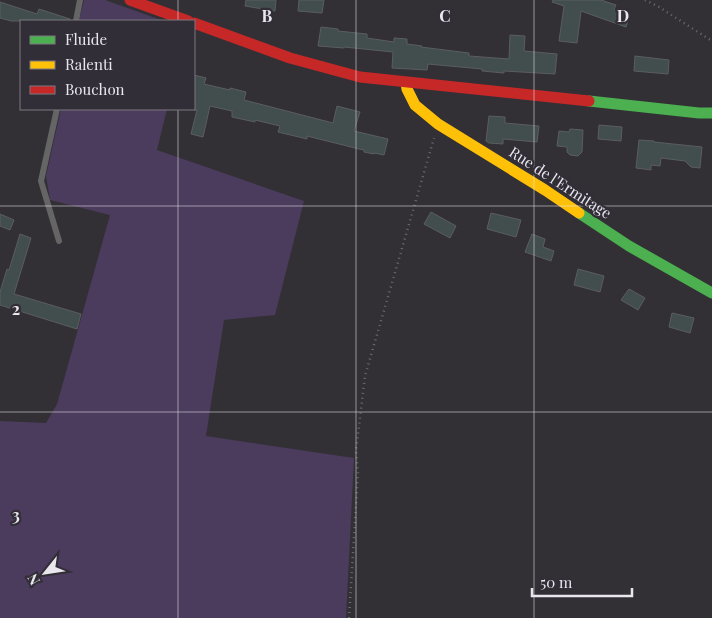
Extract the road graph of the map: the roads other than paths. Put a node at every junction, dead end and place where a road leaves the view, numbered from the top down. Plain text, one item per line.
1 (80, 0) edge
2 (130, 0) edge
3 (76, 20) edge
4 (185, 20) edge
5 (195, 23) edge
6 (406, 83) junction
7 (56, 110) edge
8 (712, 113) edge
9 (59, 241) dead end
10 (712, 293) edge

1 - 3 lane
2 - 4 main road
5 - 6 main road
6 - 8 main road
6 - 10 main road, Rue de l'Ermitage
7 - 9 lane

